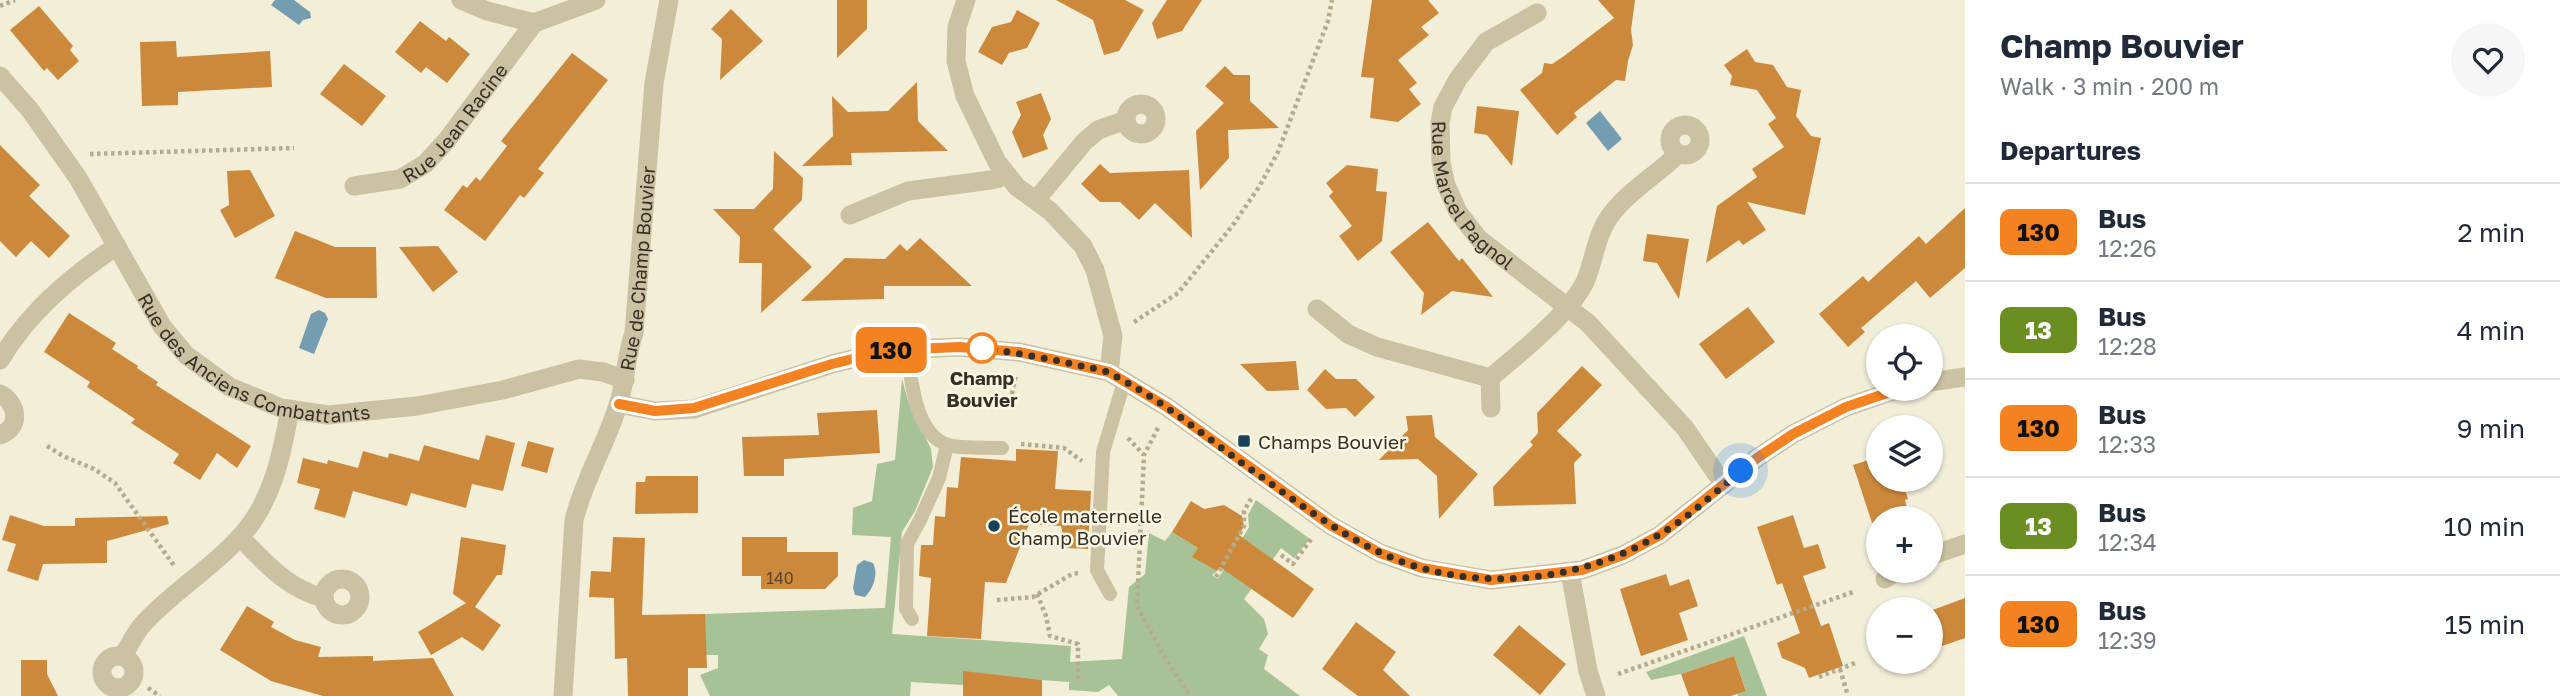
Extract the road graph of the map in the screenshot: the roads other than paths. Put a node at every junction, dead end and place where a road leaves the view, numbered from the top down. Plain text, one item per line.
1 (461, 0) edge
2 (596, 0) edge
3 (669, 0) edge
4 (966, 0) edge
5 (1537, 13) dead end
6 (534, 23) junction
7 (0, 76) edge
8 (1126, 120) dead end
9 (1678, 154) dead end
10 (1004, 172) junction
11 (354, 186) dead end
12 (1036, 200) junction
13 (850, 215) dead end
14 (117, 246) junction
15 (1567, 307) junction
16 (1317, 309) dead end
17 (907, 349) junction
18 (0, 360) edge
19 (1116, 377) junction
20 (1965, 377) edge
21 (1490, 378) junction
22 (625, 380) junction
23 (1943, 380) edge
24 (0, 394) edge
25 (1866, 400) edge
26 (619, 404) junction
27 (1491, 408) dead end
28 (290, 409) junction
29 (0, 435) edge
30 (947, 445) junction
31 (1002, 448) road end
32 (1724, 485) junction
33 (240, 537) junction
34 (1965, 544) edge
35 (1943, 552) edge
36 (1570, 572) junction
37 (1110, 594) dead end
38 (324, 598) dead end
39 (912, 619) dead end
40 (123, 656) dead end
41 (563, 696) edge
42 (1595, 696) edge

1 - 6 street
2 - 6 street
3 - 22 street, Rue de Champ Bouvier
4 - 10 street
5 - 15 street, Rue Marcel Pagnol
6 - 11 street, Rue Jean Racine
7 - 14 street, Rue des Anciens Combattants
8 - 12 street
9 - 15 street
10 - 12 street
10 - 13 street
12 - 19 street
14 - 18 street
14 - 28 street, Rue des Anciens Combattants
15 - 21 street
15 - 32 street, Rue Marcel Pagnol
16 - 21 street
17 - 19 street
17 - 26 street
17 - 30 lane
19 - 36 street
19 - 37 lane
20 - 23 street
21 - 27 street
22 - 26 street, Rue de Champ Bouvier
22 - 28 street, Rue des Anciens Combattants
24 - 29 street
25 - 32 street
26 - 41 street, Rue de Champ Bouvier
28 - 33 street
30 - 31 lane
30 - 39 lane
32 - 36 street
33 - 38 street
33 - 40 street
34 - 35 street
36 - 42 street

